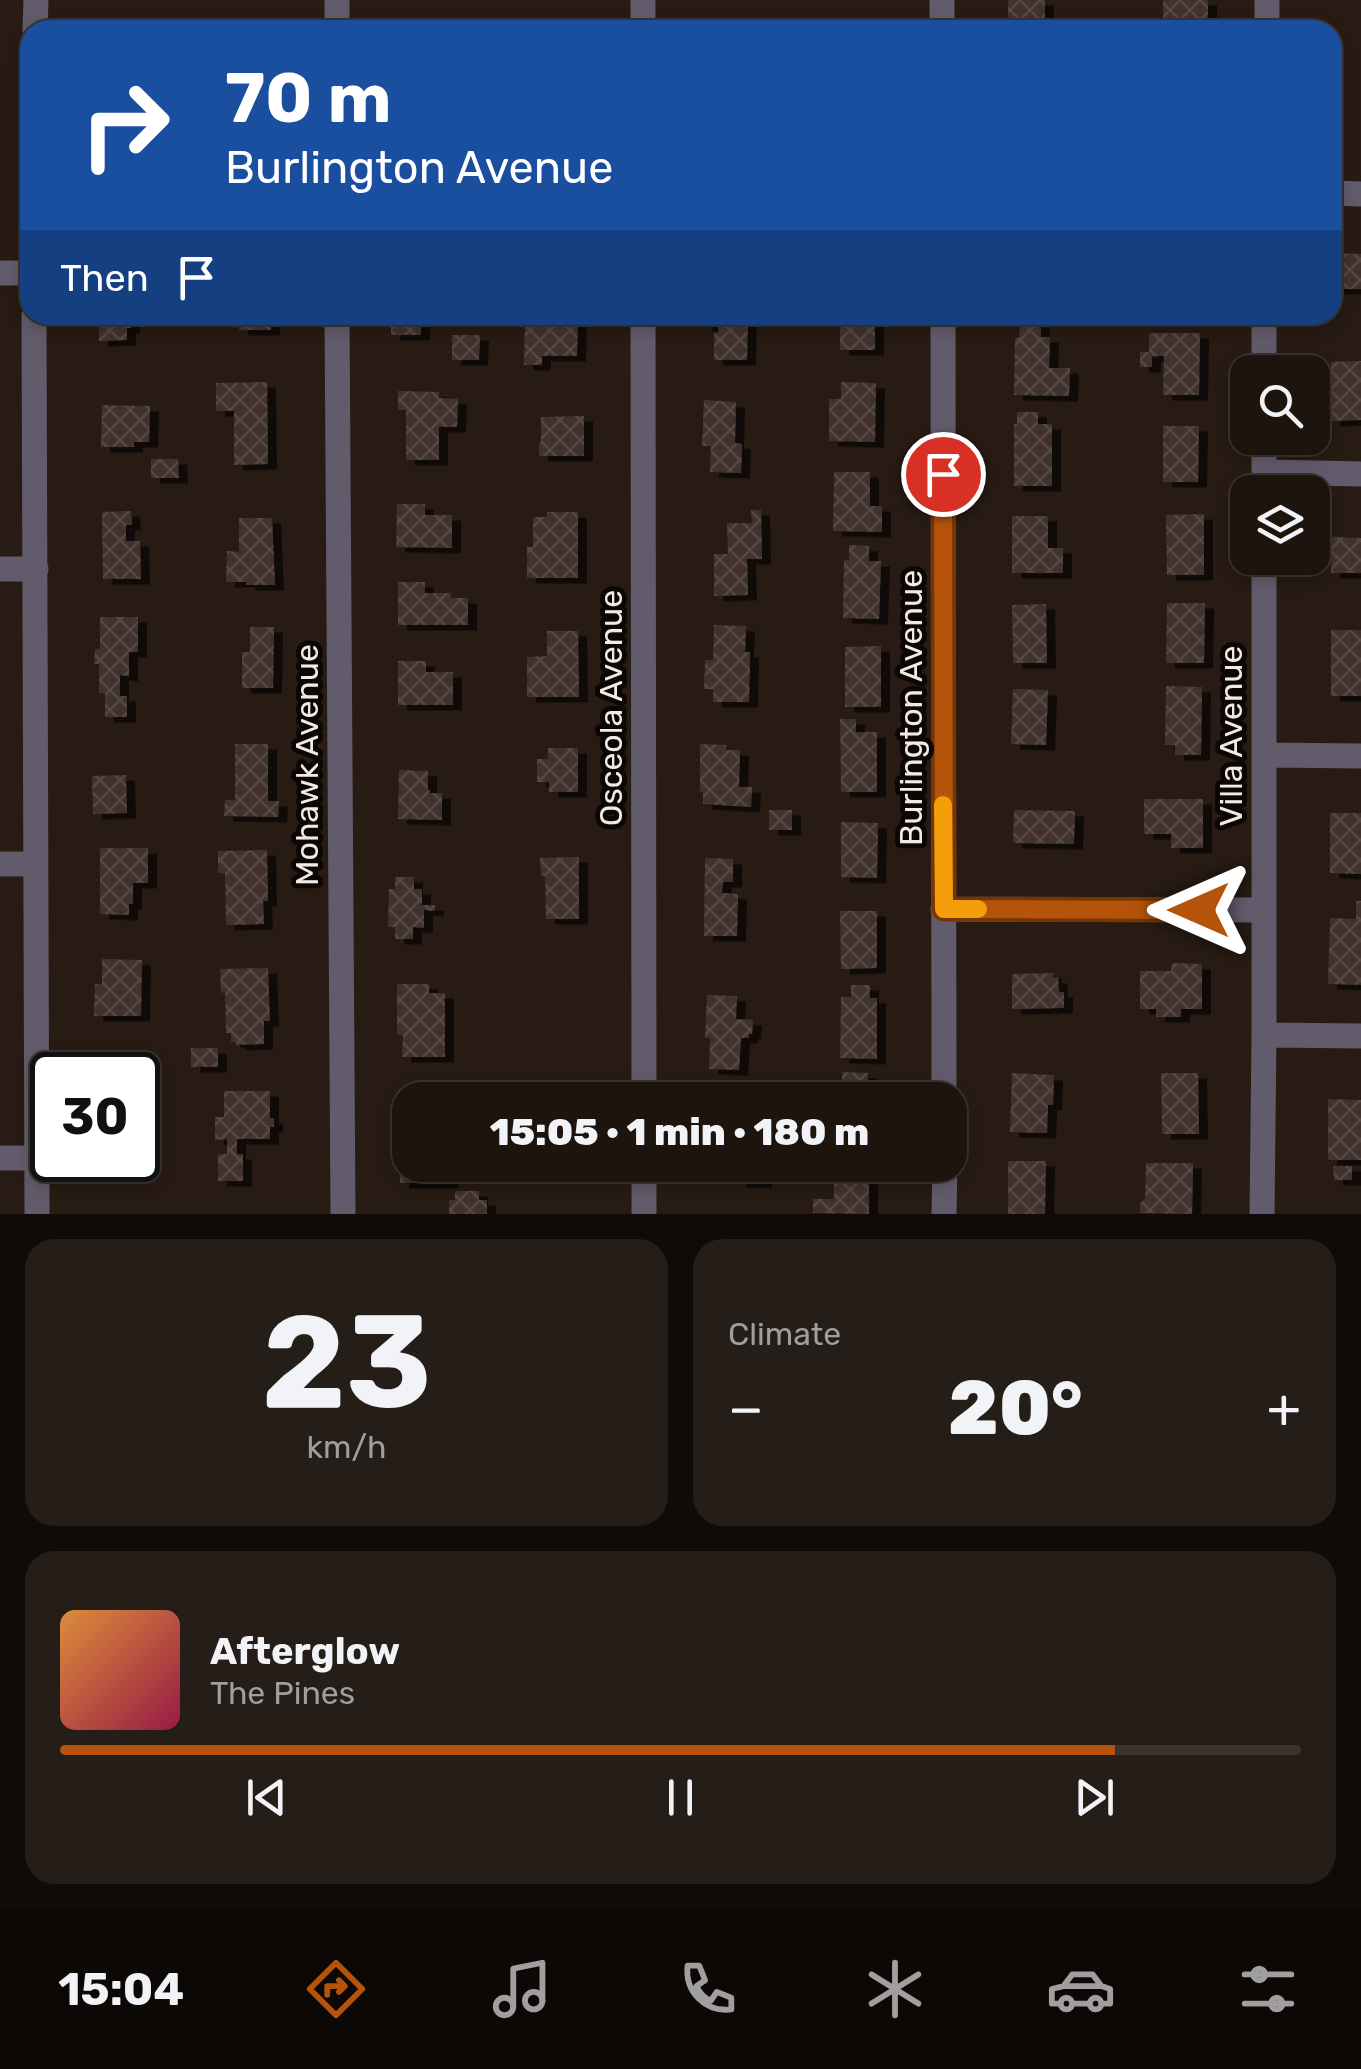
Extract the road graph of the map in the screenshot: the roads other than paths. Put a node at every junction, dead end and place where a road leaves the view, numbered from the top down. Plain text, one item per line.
1 (34, 325) edge
2 (337, 325) edge
3 (643, 325) edge
4 (943, 325) edge
5 (1264, 325) edge
6 (1264, 355) edge
7 (1361, 474) edge
8 (1330, 477) edge
9 (0, 569) edge
10 (36, 569) junction
11 (1264, 575) edge
12 (1264, 755) junction
13 (1361, 756) edge
14 (0, 864) edge
15 (36, 864) junction
16 (944, 909) junction
17 (1263, 910) junction
18 (1264, 1035) junction
19 (1361, 1036) edge
20 (36, 1052) edge
21 (644, 1082) edge
22 (944, 1082) edge
23 (0, 1158) edge
24 (30, 1158) edge
25 (36, 1182) edge
26 (644, 1182) edge
27 (945, 1182) edge
28 (36, 1214) edge
29 (343, 1214) edge
30 (644, 1214) edge
31 (944, 1214) edge
32 (1262, 1214) edge

1 - 10 street
2 - 29 street, Mohawk Avenue
3 - 21 street, Osceola Avenue
4 - 16 street, Burlington Avenue
5 - 6 street
7 - 8 street
9 - 10 street
10 - 15 street
11 - 12 street, Villa Avenue
12 - 13 street
12 - 17 street, Villa Avenue
14 - 15 street
15 - 20 street
16 - 17 street
16 - 22 street, Burlington Avenue
17 - 18 street, Villa Avenue
18 - 19 street
18 - 32 street, Villa Avenue
23 - 24 street
25 - 28 street
26 - 30 street
27 - 31 street

